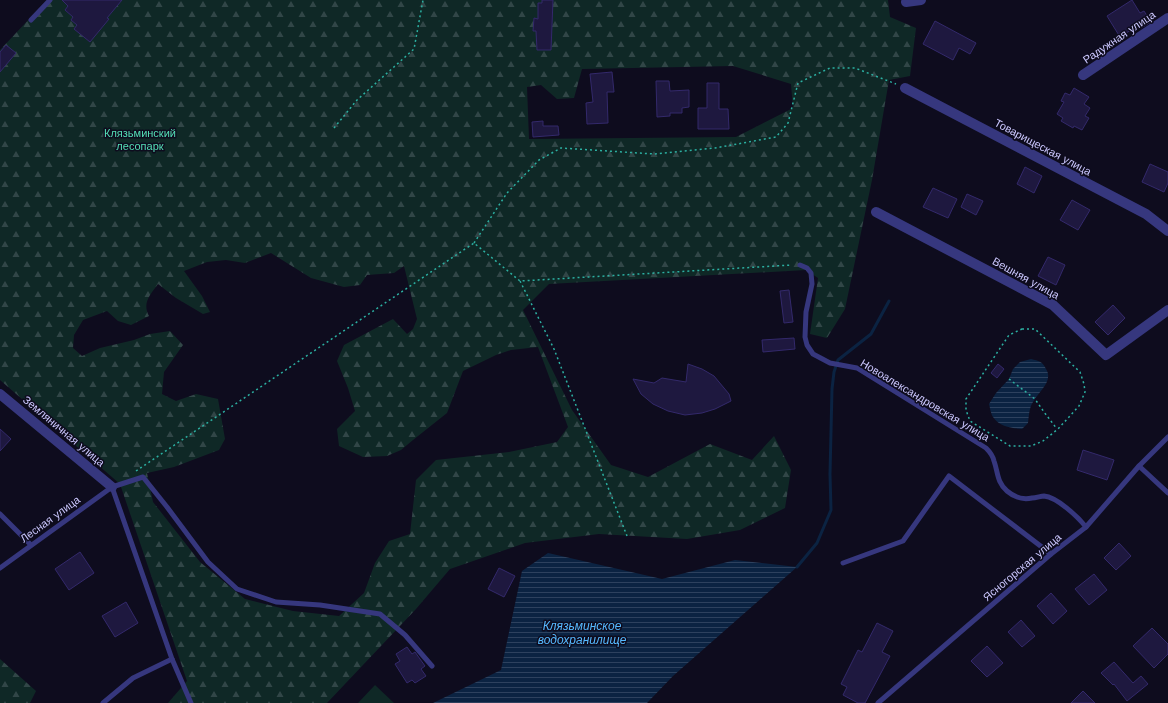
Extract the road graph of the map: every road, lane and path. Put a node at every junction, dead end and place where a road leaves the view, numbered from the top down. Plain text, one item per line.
1 (50, 0) edge
2 (423, 0) edge
3 (921, 0) edge
4 (906, 2) dead end
5 (1168, 18) edge
6 (31, 20) dead end
7 (1083, 75) dead end
8 (905, 88) joint
9 (334, 128) dead end
10 (876, 212) dead end
11 (1168, 231) edge
12 (474, 244) junction
13 (800, 265) joint
14 (520, 281) junction
15 (1168, 310) edge
16 (1009, 379) dead end
17 (0, 394) edge
18 (1058, 429) junction
19 (1168, 436) edge
20 (1139, 466) junction
21 (132, 474) dead end
22 (112, 487) junction
23 (1168, 493) edge
24 (0, 514) edge
25 (1086, 527) junction
26 (627, 536) dead end
27 (31, 545) junction
28 (1051, 554) junction
29 (843, 563) dead end
30 (0, 568) edge
31 (172, 659) junction
32 (432, 666) dead end
33 (103, 703) edge
34 (191, 703) edge
35 (878, 703) edge

1 - 6 lane
2 - 9 path
3 - 4 street
5 - 7 street, Радужная улица
8 - 11 street, Товарищеская улица
8 - 12 path
10 - 15 street, Вешняя улица
12 - 14 path
12 - 21 path
13 - 14 path
13 - 25 lane, Новоалександровская улица
14 - 26 path
16 - 18 path
17 - 22 street, Земляничная улица
18 - 18 path
19 - 20 lane, Ясногорская улица
20 - 23 lane
20 - 25 lane, Ясногорская улица
22 - 27 lane, Лесная улица
22 - 31 lane
22 - 32 lane, Лесная улица
24 - 27 lane
25 - 28 lane, Ясногорская улица
27 - 30 lane, Лесная улица
28 - 29 lane
28 - 35 lane, Ясногорская улица
31 - 33 lane
31 - 34 lane

